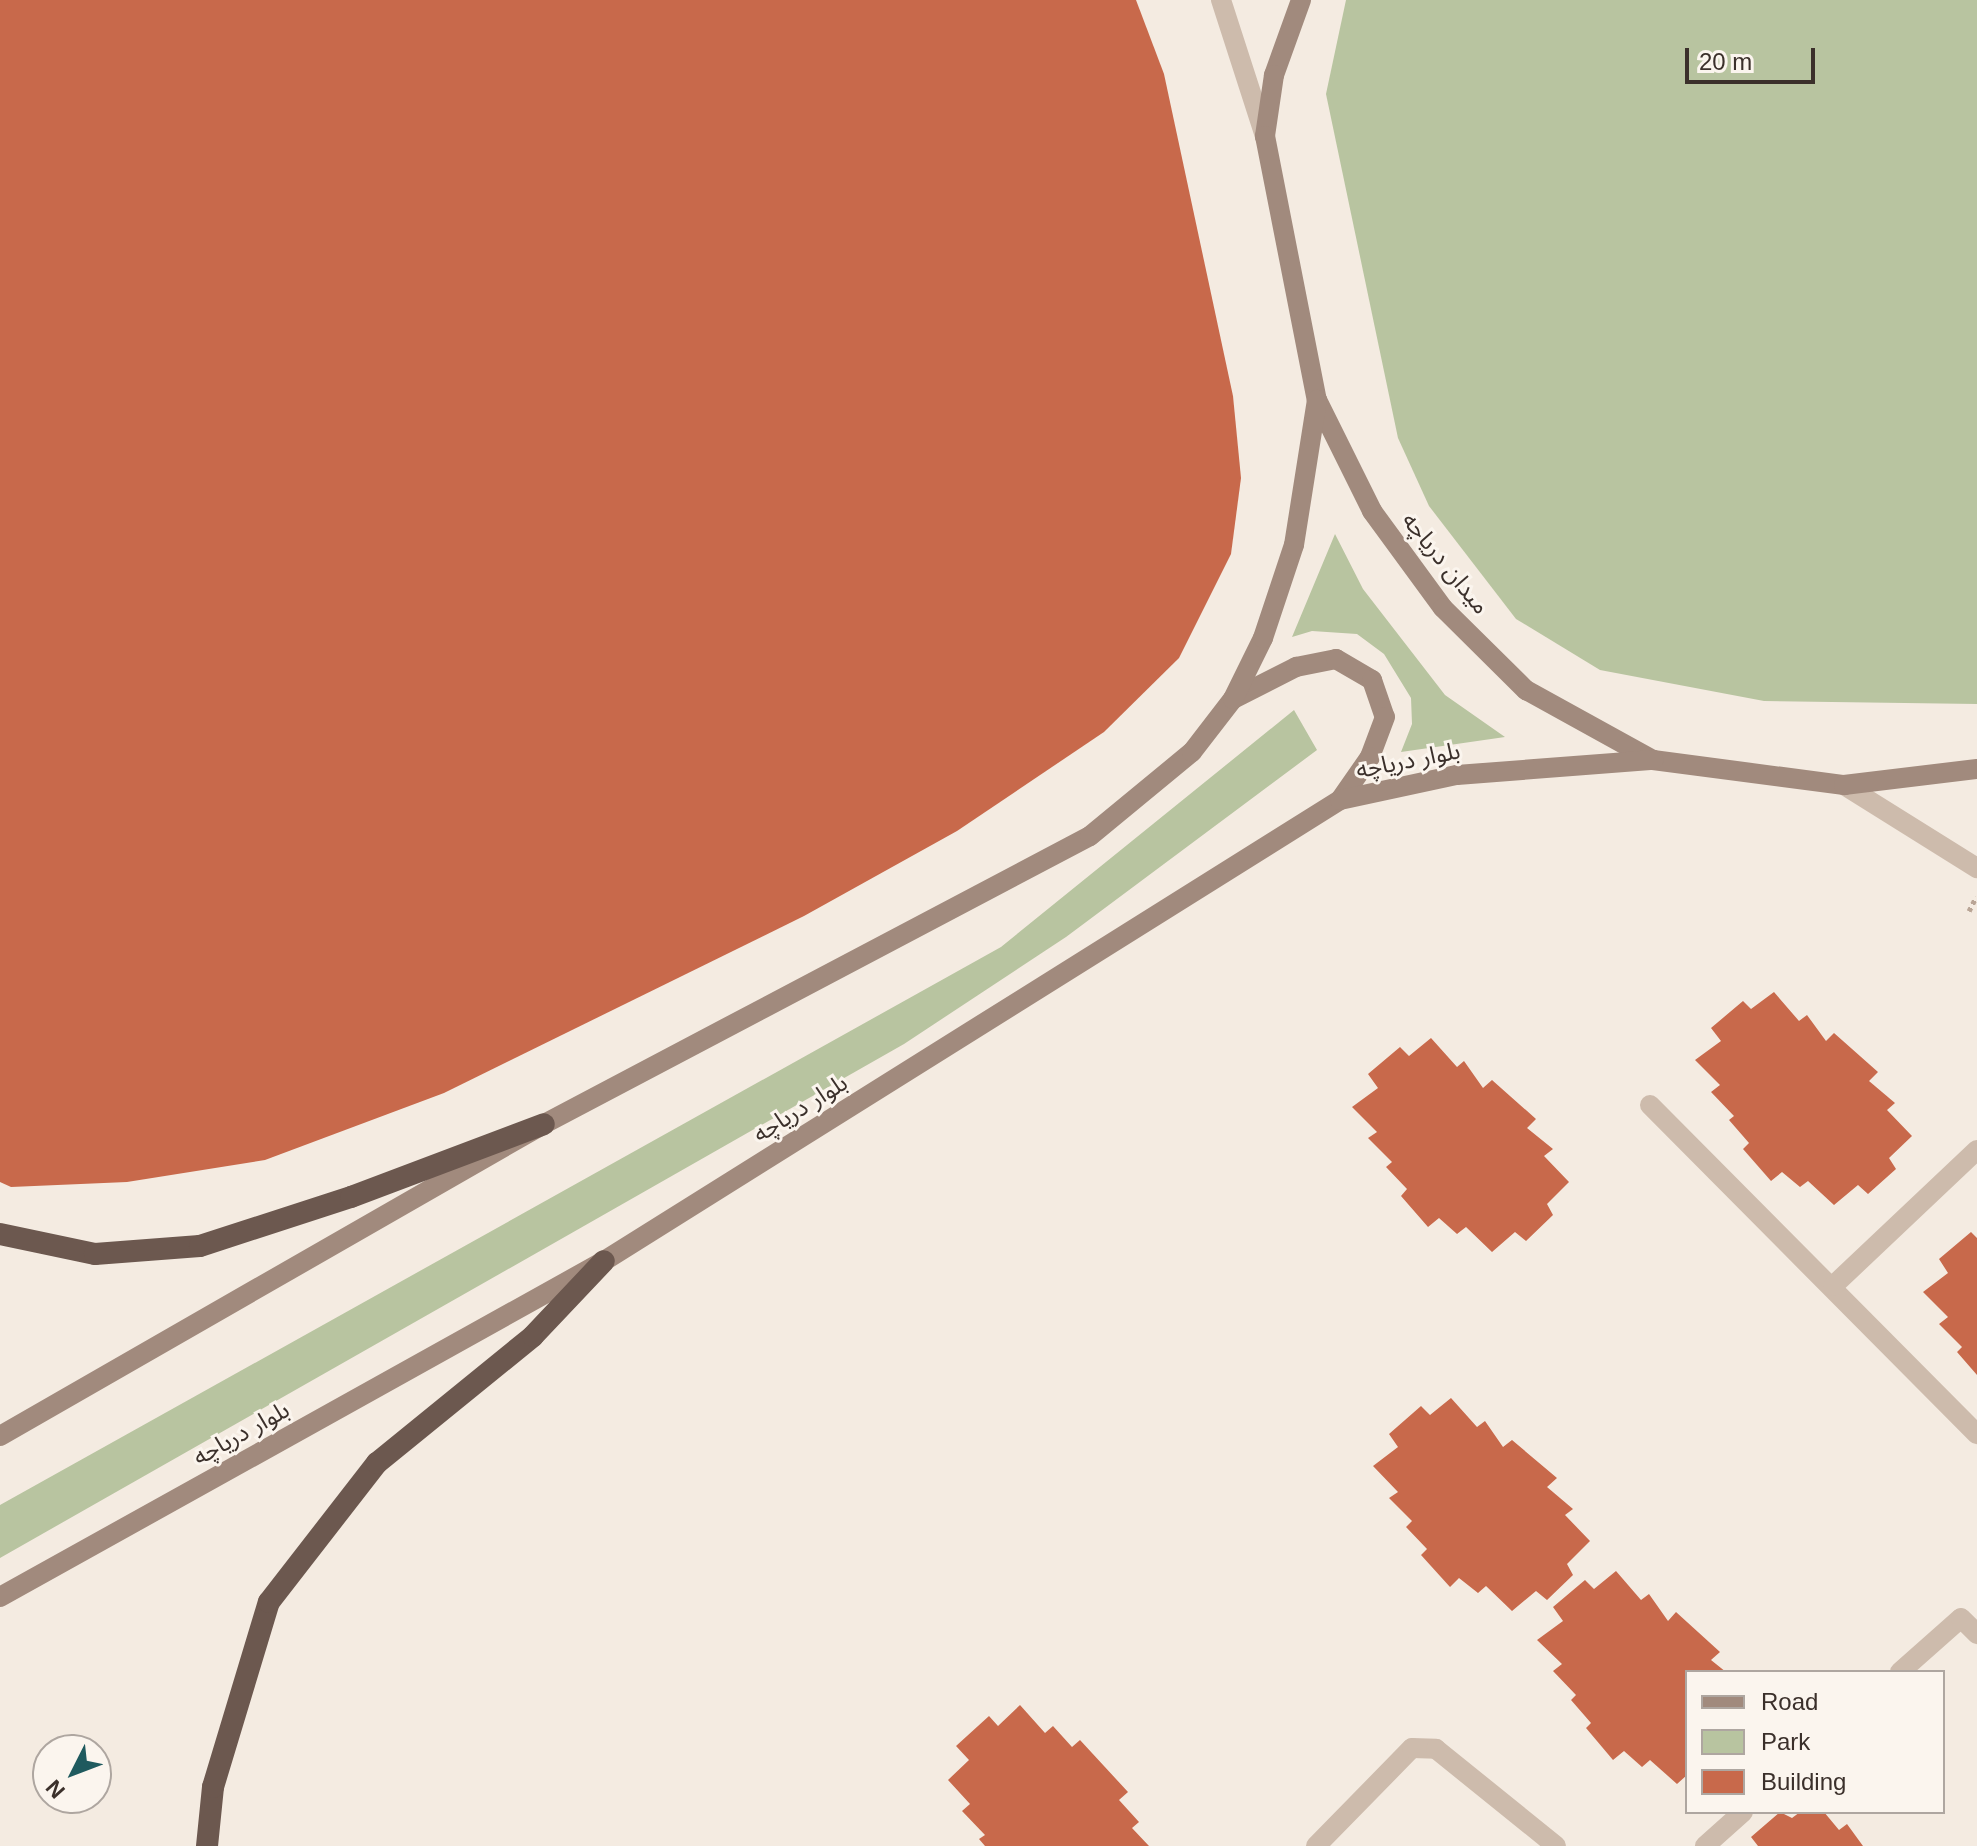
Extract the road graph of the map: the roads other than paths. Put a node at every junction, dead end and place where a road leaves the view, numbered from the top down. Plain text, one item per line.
1 (1221, 0) edge
2 (1301, 0) edge
3 (1265, 136) junction
4 (1317, 400) junction
5 (1233, 699) junction
6 (1653, 760) junction
7 (1977, 769) edge
8 (1844, 785) junction
9 (1340, 800) junction
10 (1977, 868) edge
11 (1650, 1105) dead end
12 (544, 1124) junction
13 (1977, 1150) edge
14 (0, 1234) edge
15 (604, 1261) junction
16 (1833, 1286) junction
17 (1977, 1434) edge
18 (0, 1436) edge
19 (0, 1597) edge
20 (1977, 1634) edge
21 (1902, 1670) edge
22 (1741, 1814) edge
23 (207, 1846) edge
24 (1316, 1846) edge
25 (1556, 1846) edge
26 (1705, 1846) edge

1 - 3 street
2 - 3 main road, میدان دریاچه
3 - 4 main road, میدان دریاچه
4 - 5 main road
4 - 6 main road, میدان دریاچه
5 - 9 main road
5 - 12 main road
6 - 8 main road, میدان دریاچه
6 - 9 main road, بلوار دریاچه
7 - 8 main road, میدان دریاچه
8 - 10 street
9 - 15 main road, بلوار دریاچه
11 - 16 street
12 - 14 highway
12 - 18 main road
13 - 16 street
15 - 19 main road, بلوار دریاچه
15 - 23 highway
16 - 17 street
20 - 21 street
22 - 26 street
24 - 25 street

